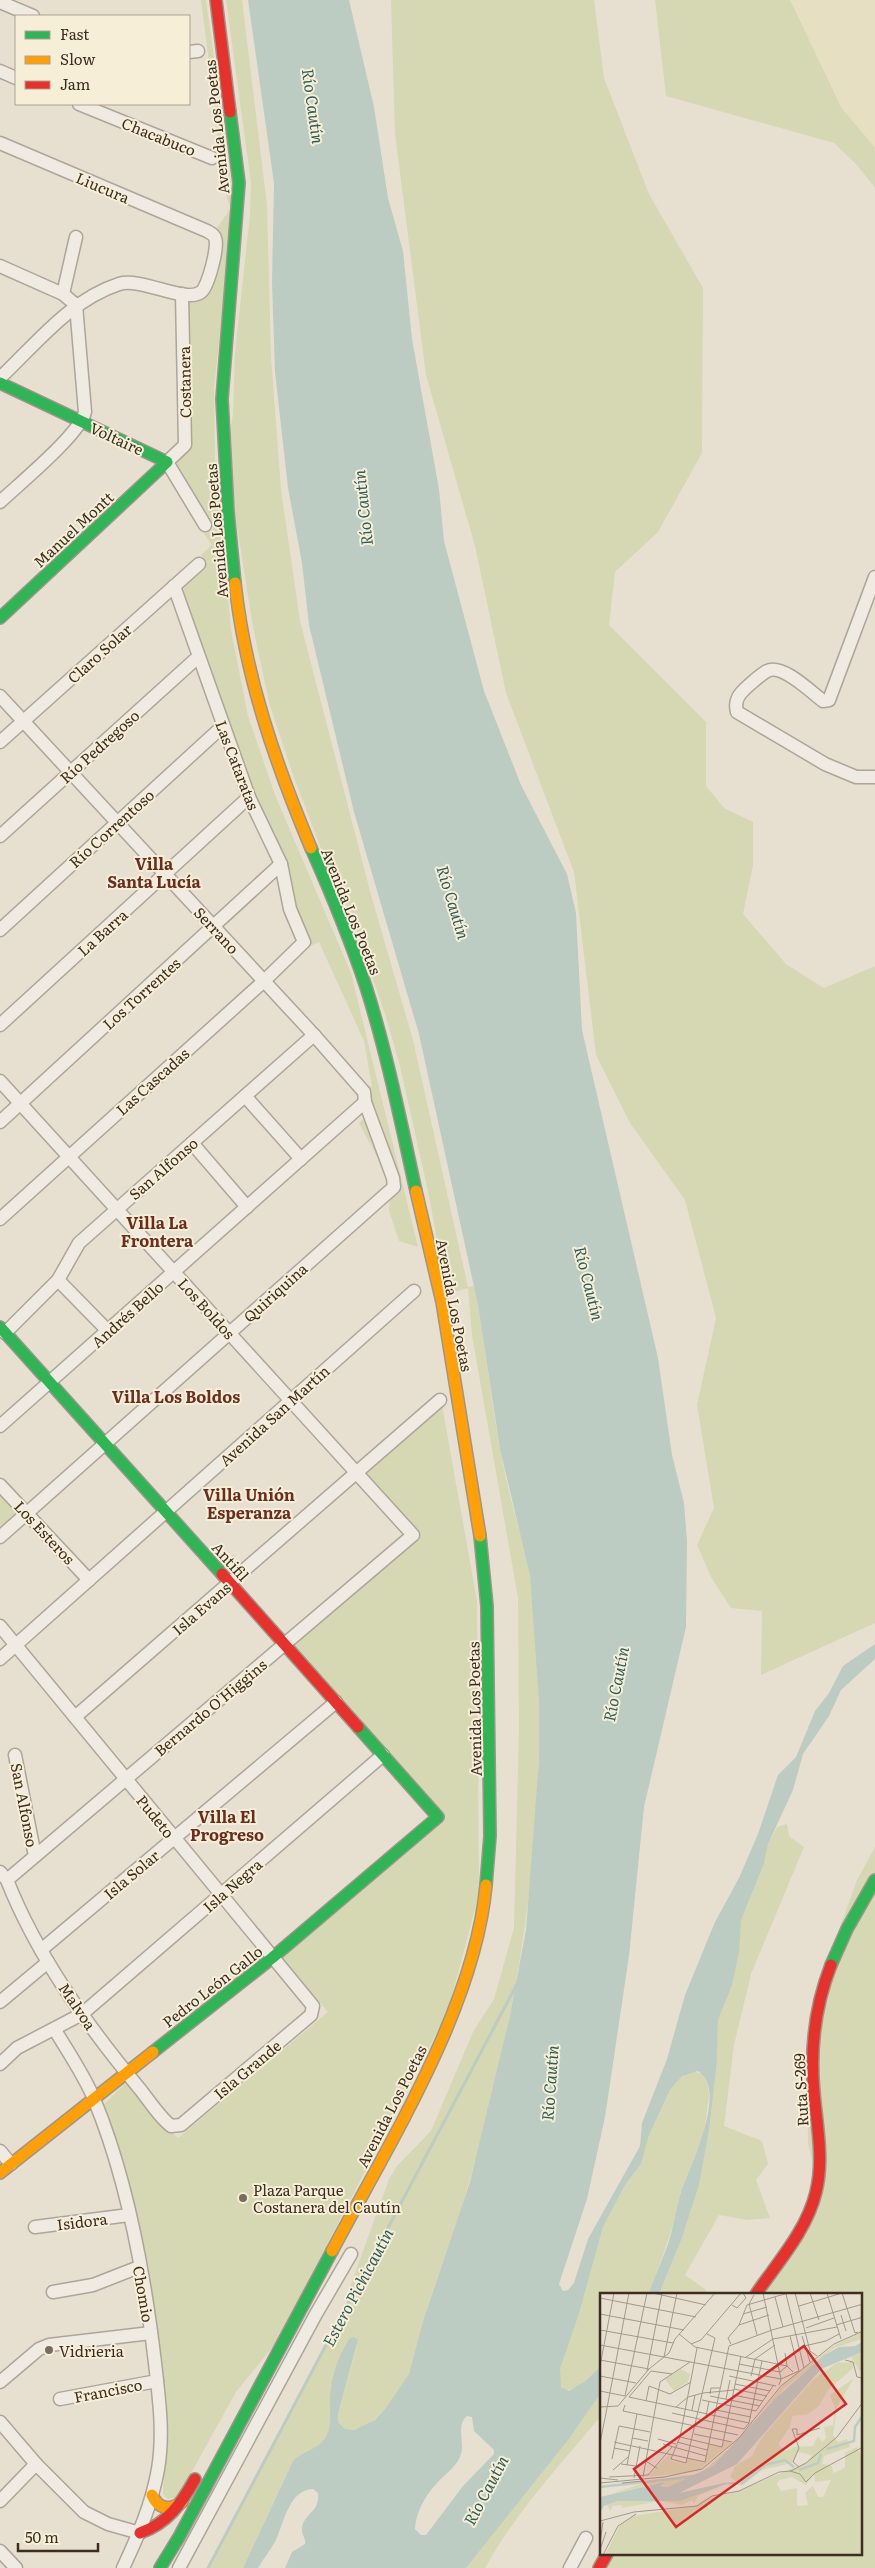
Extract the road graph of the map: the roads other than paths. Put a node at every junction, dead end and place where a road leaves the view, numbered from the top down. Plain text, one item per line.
1 (216, 0) edge
2 (1, 4) edge
3 (30, 15) edge
4 (0, 72) edge
5 (15, 78) edge
6 (81, 105) edge
7 (0, 143) edge
8 (212, 158) dead end
9 (76, 237) dead end
10 (0, 266) edge
11 (63, 294) junction
12 (182, 294) junction
13 (76, 305) junction
14 (0, 378) edge
15 (0, 383) edge
16 (82, 422) junction
17 (167, 462) junction
18 (0, 502) edge
19 (205, 525) dead end
20 (199, 564) dead end
21 (875, 577) edge
22 (174, 586) junction
23 (0, 618) edge
24 (198, 658) junction
25 (0, 696) edge
26 (22, 722) junction
27 (223, 726) junction
28 (0, 742) edge
29 (69, 772) junction
30 (875, 777) edge
31 (249, 797) junction
32 (116, 824) junction
33 (0, 836) edge
34 (281, 864) junction
35 (165, 875) junction
36 (213, 927) junction
37 (0, 930) edge
38 (304, 942) joint
39 (264, 981) junction
40 (0, 1025) edge
41 (314, 1035) junction
42 (0, 1081) edge
43 (245, 1096) junction
44 (365, 1102) junction
45 (20, 1103) junction
46 (0, 1122) edge
47 (192, 1143) junction
48 (68, 1156) junction
49 (300, 1159) junction
50 (394, 1187) joint
51 (247, 1207) junction
52 (116, 1209) junction
53 (0, 1219) edge
54 (174, 1272) junction
55 (58, 1280) junction
56 (414, 1291) dead end
57 (2, 1330) edge
58 (108, 1331) junction
59 (230, 1333) junction
60 (51, 1381) junction
61 (440, 1400) dead end
62 (291, 1401) junction
63 (0, 1426) edge
64 (106, 1443) junction
65 (356, 1472) junction
66 (0, 1485) edge
67 (166, 1511) junction
68 (27, 1513) junction
69 (414, 1535) joint
70 (0, 1537) edge
71 (89, 1580) junction
72 (230, 1582) junction
73 (0, 1626) edge
74 (16, 1644) junction
75 (284, 1644) junction
76 (0, 1659) edge
77 (336, 1702) junction
78 (75, 1717) junction
79 (383, 1755) junction
80 (15, 1756) dead end
81 (126, 1779) junction
82 (438, 1817) joint
83 (174, 1838) junction
84 (35, 1856) junction
85 (4, 1876) edge
86 (875, 1880) edge
87 (220, 1895) junction
88 (41, 1950) junction
89 (272, 1958) junction
90 (48, 1962) junction
91 (0, 2002) edge
92 (313, 2006) joint
93 (82, 2014) junction
94 (55, 2030) junction
95 (0, 2064) edge
96 (126, 2072) junction
97 (94, 2098) junction
98 (174, 2126) joint
99 (0, 2151) edge
100 (10, 2164) junction
101 (0, 2173) edge
102 (129, 2215) junction
103 (35, 2227) dead end
104 (351, 2254) dead end
105 (139, 2267) junction
106 (53, 2292) dead end
107 (757, 2293) edge
108 (151, 2333) junction
109 (281, 2349) junction
110 (156, 2381) junction
111 (0, 2382) edge
112 (60, 2399) dead end
113 (0, 2422) edge
114 (216, 2442) dead end
115 (36, 2464) junction
116 (202, 2468) dead end
117 (152, 2494) junction
118 (0, 2501) edge
119 (182, 2502) junction
120 (140, 2533) junction
121 (586, 2538) dead end
122 (0, 2551) edge
123 (606, 2556) edge
124 (16, 2568) edge
125 (123, 2568) edge
126 (160, 2568) edge
127 (179, 2568) edge
128 (570, 2568) edge
129 (599, 2568) edge

1 - 109 main road, Avenida Los Poetas
2 - 3 street
4 - 5 street
6 - 8 street, Chacabuco
7 - 12 street, Liucura
9 - 11 street
10 - 11 street
11 - 13 street
12 - 13 street
12 - 17 street, Costanera
13 - 14 street
13 - 16 street
15 - 16 main road, Voltaire
16 - 17 main road, Voltaire
16 - 18 street
17 - 19 street
17 - 23 main road, Manuel Montt
20 - 22 street, Claro Solar
21 - 30 street
22 - 24 street, Las Cataratas
22 - 26 street, Claro Solar
24 - 27 street, Las Cataratas
24 - 29 street, Río Pedregoso
25 - 26 street, Serrano
26 - 28 street, Claro Solar
26 - 29 street, Serrano
27 - 31 street, Las Cataratas
27 - 32 street, Río Correntoso
29 - 32 street, Serrano
29 - 33 street, Río Pedregoso
31 - 34 street, Las Cataratas
31 - 35 street, La Barra
32 - 35 street, Serrano
32 - 37 street, Río Correntoso
34 - 36 street, Los Torrentes
34 - 38 street, Las Cataratas
35 - 36 street, Serrano
35 - 40 street, La Barra
36 - 39 street, Serrano
36 - 45 street, Los Torrentes
38 - 39 street, Las Cascadas
39 - 41 street, Serrano
39 - 48 street, Las Cascadas
41 - 43 street, San Alfonso
41 - 44 street, Serrano
42 - 45 street, Los Boldos
43 - 47 street, San Alfonso
43 - 49 street
44 - 49 street, Andrés Bello
44 - 50 street, Serrano
45 - 46 street, Los Torrentes
45 - 48 street, Los Boldos
47 - 51 street
47 - 52 street, San Alfonso
48 - 52 street, Los Boldos
48 - 53 street, Las Cascadas
49 - 51 street, Andrés Bello
50 - 59 street, Quiriquina
51 - 54 street, Andrés Bello
52 - 54 street, Los Boldos
52 - 55 street, San Alfonso
54 - 58 street, Andrés Bello
54 - 59 street, Los Boldos
55 - 57 street, San Alfonso
55 - 58 street
56 - 62 street, Avenida San Martín
57 - 60 main road, Antifil
58 - 60 street, Andrés Bello
59 - 62 street, Los Boldos
59 - 64 street, Quiriquina
60 - 63 street, Andrés Bello
60 - 64 main road, Antifil
61 - 65 street, Isla Evans
62 - 65 street, Los Boldos
62 - 67 street, Avenida San Martín
64 - 67 main road, Antifil
64 - 68 street, Quiriquina
65 - 69 street, Los Boldos
65 - 72 street, Isla Evans
66 - 68 street, Los Esteros
67 - 71 street, Avenida San Martín
67 - 72 main road, Antifil
68 - 70 street, Quiriquina
68 - 71 street, Los Esteros
69 - 75 street, Bernardo O'Higgins
71 - 74 street, Avenida San Martín
72 - 75 main road, Antifil
72 - 78 street, Isla Evans
73 - 74 street, Pudeto
74 - 76 street, Avenida San Martín
74 - 78 street, Pudeto
75 - 77 main road, Antifil
75 - 81 street, Bernardo O'Higgins
77 - 79 main road, Antifil
77 - 83 street, Isla Solar
78 - 81 street, Pudeto
79 - 82 main road, Antifil
79 - 87 street, Isla Negra
80 - 84 street, San Alfonso
81 - 83 street, Pudeto
81 - 84 street, Bernardo O'Higgins
82 - 89 main road, Pedro León Gallo
83 - 87 street, Pudeto
83 - 88 street, Isla Solar
84 - 85 street, Bernardo O'Higgins
85 - 88 street, Malvoa
86 - 107 main road, Ruta S-269
87 - 89 street, Pudeto
87 - 93 street, Isla Negra
88 - 90 street, Malvoa
89 - 92 street, Pudeto
89 - 96 main road, Pedro León Gallo
90 - 91 street
90 - 93 street, Malvoa
92 - 98 street, Isla Grande
93 - 94 street, Isla Negra
93 - 96 street, Malvoa
94 - 95 street, Isla Negra
94 - 97 street, Chomio
96 - 97 main road, Pedro León Gallo
96 - 98 street, Malvoa
97 - 100 main road, Pedro León Gallo
97 - 102 street, Chomio
99 - 100 street
100 - 101 main road, Pedro León Gallo
102 - 103 street, Isidora
102 - 105 street, Chomio
104 - 127 street
105 - 106 street
105 - 108 street, Chomio
108 - 110 street, Chomio
108 - 111 street
109 - 114 main road
109 - 126 main road, Avenida Los Poetas
110 - 112 street, Francisco
110 - 117 street, Chomio
113 - 115 street
115 - 118 street
115 - 120 street
116 - 119 main road
117 - 119 main road
117 - 120 street, Chomio
119 - 120 main road
120 - 125 street, Chomio
121 - 128 street
122 - 124 street
123 - 129 main road

